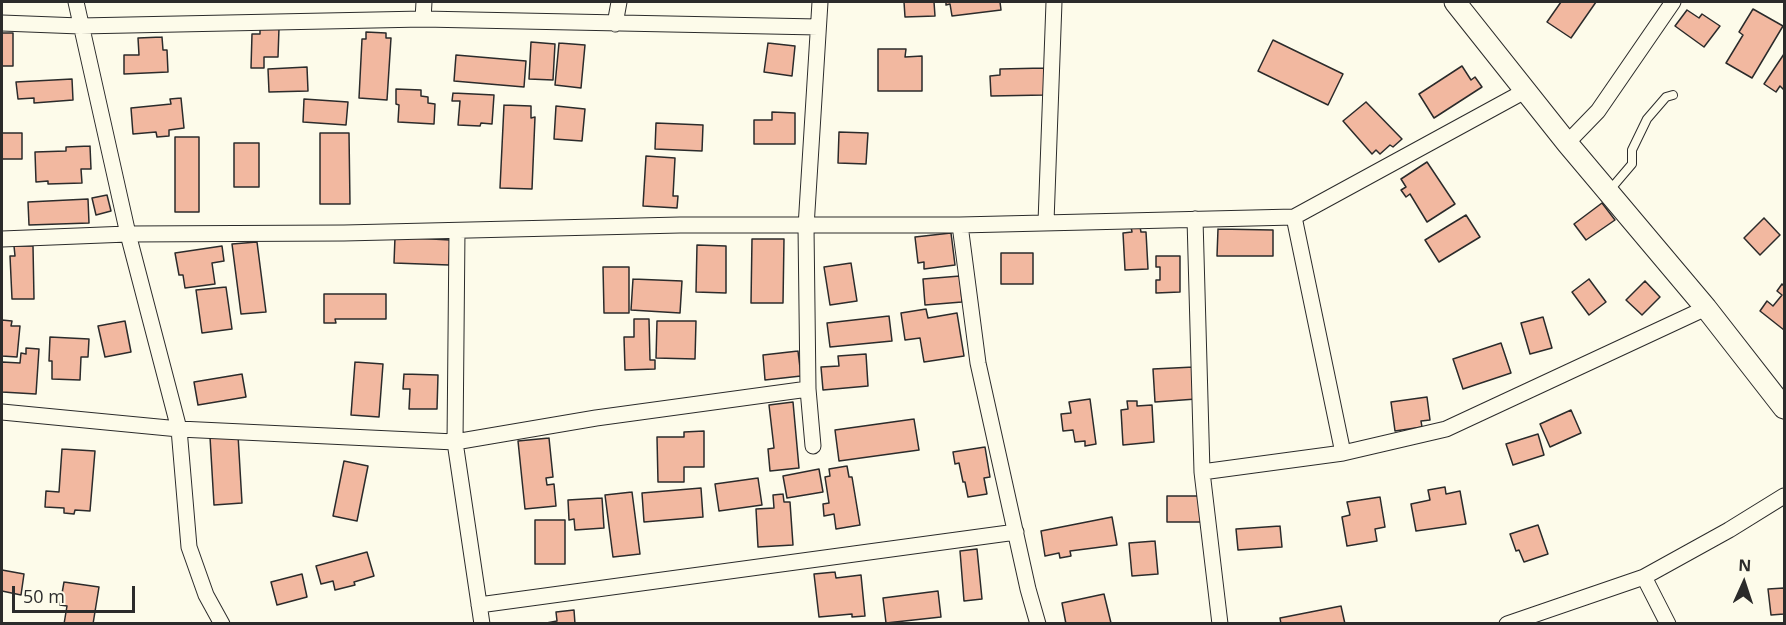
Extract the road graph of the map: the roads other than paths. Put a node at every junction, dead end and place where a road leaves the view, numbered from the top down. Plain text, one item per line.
1 (76, 2) edge
2 (424, 2) edge
3 (619, 2) edge
4 (820, 2) edge
5 (1054, 2) edge
6 (1455, 2) edge
7 (1673, 2) edge
8 (423, 19) junction
9 (2, 23) edge
10 (615, 24) junction
11 (80, 26) junction
12 (818, 27) junction
13 (1525, 91) junction
14 (1673, 95) dead end
15 (1567, 143) junction
16 (1608, 192) junction
17 (1294, 217) junction
18 (1195, 219) junction
19 (1046, 222) junction
20 (960, 225) junction
21 (806, 227) junction
22 (457, 231) junction
23 (128, 234) junction
24 (2, 239) edge
25 (1706, 308) junction
26 (808, 389) junction
27 (1785, 408) edge
28 (2, 412) edge
29 (179, 429) junction
30 (455, 441) junction
31 (813, 446) dead end
32 (1343, 453) junction
33 (1202, 472) junction
34 (1785, 496) edge
35 (1016, 532) junction
36 (1644, 577) junction
37 (479, 605) junction
38 (222, 624) edge
39 (482, 624) edge
40 (1038, 624) edge
41 (1220, 624) edge
42 (1507, 624) edge
43 (1668, 624) edge

1 - 11 street
2 - 8 street
3 - 10 street
4 - 12 street
5 - 19 street
6 - 13 main road
7 - 15 street
8 - 10 street
8 - 11 street
9 - 11 street
10 - 12 street
11 - 23 street
12 - 21 street
13 - 15 main road
13 - 17 street
14 - 16 lane
15 - 16 main road
16 - 25 main road
17 - 18 street
17 - 32 street
18 - 19 street
18 - 33 street
19 - 20 street
20 - 21 street
20 - 35 street
21 - 22 street
21 - 26 street
22 - 23 street
22 - 30 street
23 - 24 street
23 - 29 street
25 - 27 main road
25 - 32 street
26 - 30 street
26 - 31 street
28 - 29 street
29 - 30 street
29 - 38 street
30 - 37 street
32 - 33 street
33 - 41 street
34 - 36 street
35 - 37 street
35 - 40 street
36 - 42 street
36 - 43 street
37 - 39 street

